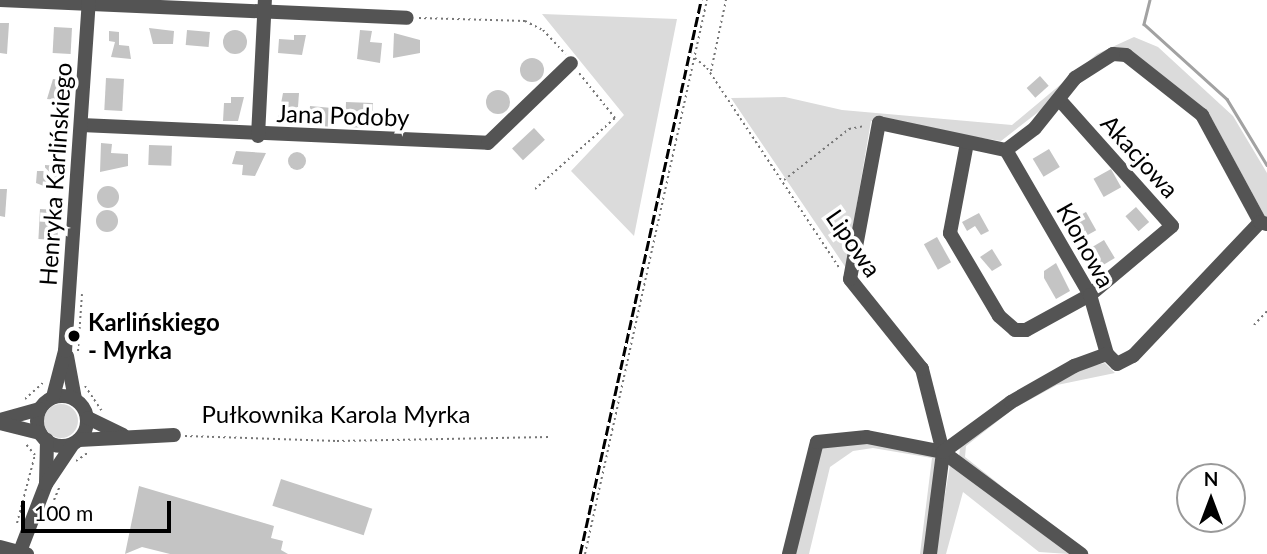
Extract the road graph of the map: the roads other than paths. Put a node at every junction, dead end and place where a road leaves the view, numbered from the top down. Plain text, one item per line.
1 (0, 0) edge
2 (89, 3) edge
3 (264, 6) edge
4 (407, 18) dead end
5 (571, 63) dead end
6 (1059, 99) junction
7 (82, 125) junction
8 (258, 135) junction
9 (967, 142) junction
10 (1006, 150) junction
11 (1264, 223) edge
12 (1090, 295) junction
13 (1112, 359) junction
14 (64, 380) junction
15 (53, 397) junction
16 (75, 399) junction
17 (40, 409) junction
18 (88, 418) junction
19 (19, 421) junction
20 (0, 422) edge
21 (102, 432) junction
22 (174, 435) road end
23 (43, 437) junction
24 (76, 442) junction
25 (943, 452) junction
26 (46, 484) junction
27 (0, 547) edge
28 (22, 553) edge
29 (789, 554) edge
30 (930, 554) edge
31 (1081, 554) edge

1 - 2 street
2 - 3 street
2 - 7 street, Henryka Karlińskiego
3 - 4 street
3 - 8 street
5 - 8 street, Jana Podoby
6 - 10 street
6 - 11 street
6 - 12 street, Akacjowa
7 - 8 street, Jana Podoby
7 - 14 street, Henryka Karlińskiego
9 - 10 street
9 - 12 street
9 - 25 street, Lipowa
10 - 12 street, Klonowa
11 - 13 street
12 - 13 street, Klonowa
13 - 25 street
14 - 15 street, Henryka Karlińskiego
14 - 16 street, Henryka Karlińskiego
15 - 16 street
15 - 17 street
16 - 18 street
17 - 19 street
17 - 23 street
18 - 21 street
18 - 24 street
19 - 20 street
19 - 23 street
21 - 22 street, Pułkownika Karola Myrka
21 - 24 street, Pułkownika Karola Myrka
23 - 24 street
23 - 26 street
24 - 26 street
25 - 29 street
25 - 30 street
25 - 31 street
26 - 28 street
27 - 28 street

